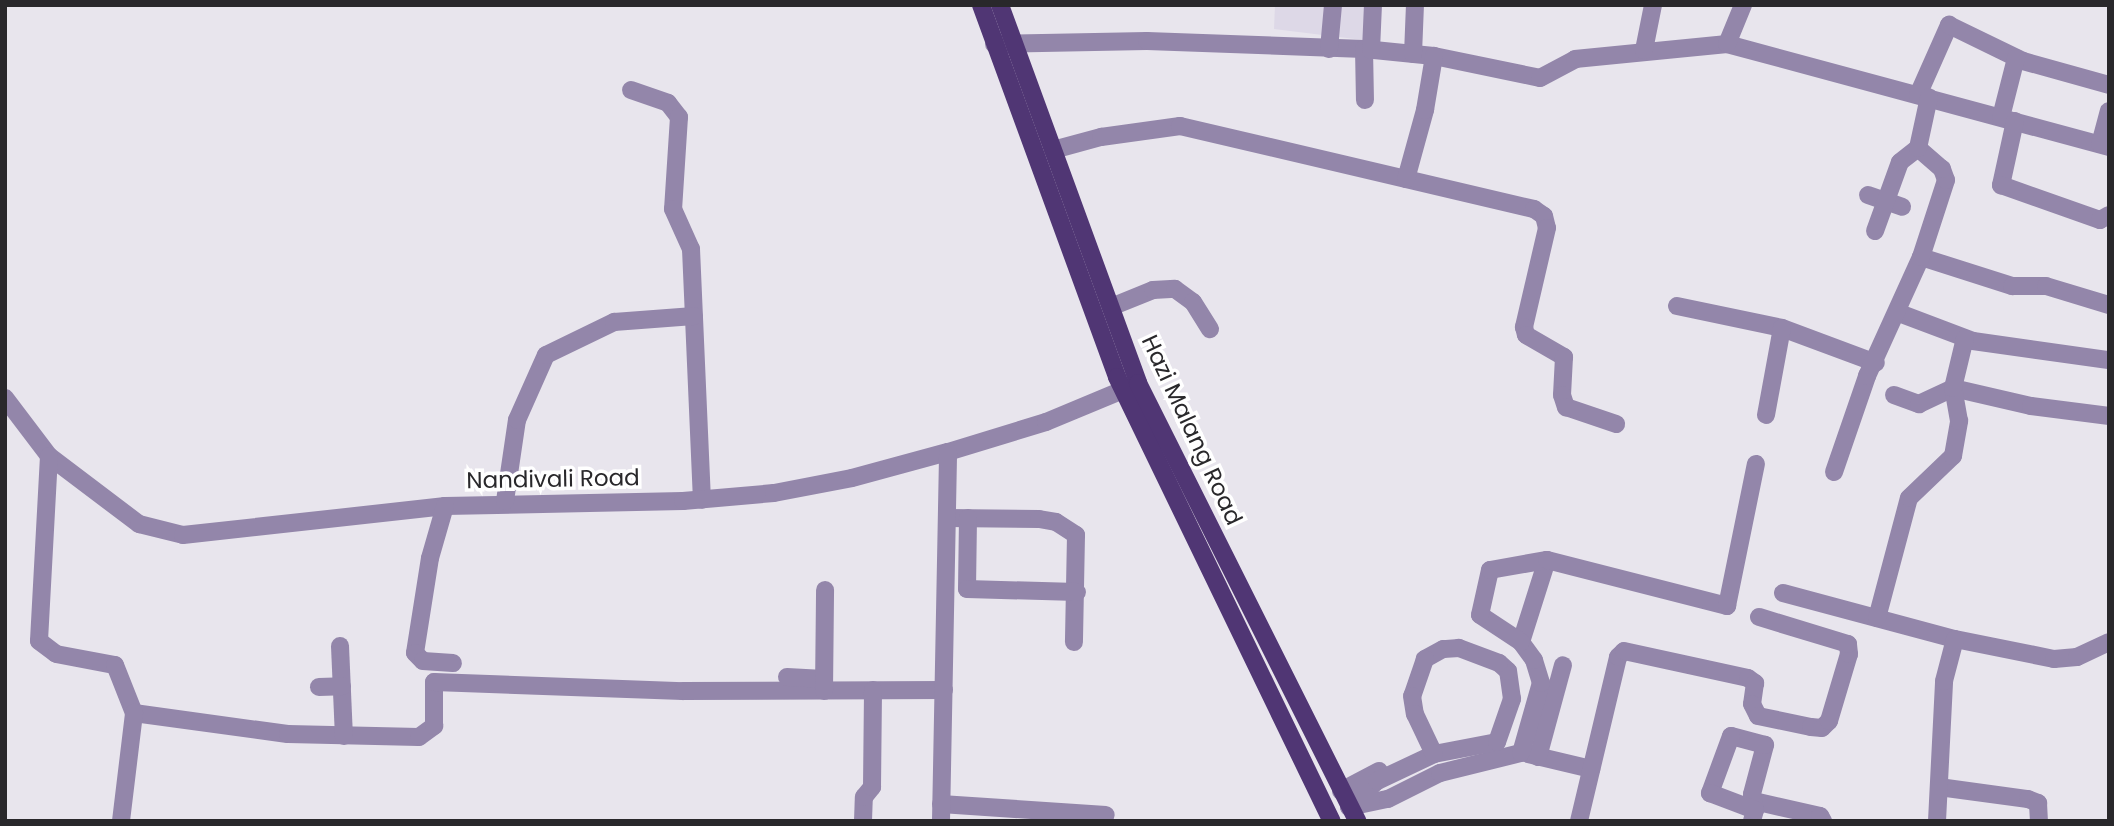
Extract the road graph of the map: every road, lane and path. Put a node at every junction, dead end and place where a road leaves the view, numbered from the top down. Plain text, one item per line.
1 (981, 5) edge
2 (1000, 5) edge
3 (1333, 5) edge
4 (1373, 5) edge
5 (1415, 5) edge
6 (1653, 5) edge
7 (1743, 5) edge
8 (1013, 41) junction
9 (994, 44) junction
10 (1727, 44) junction
11 (1329, 48) junction
12 (1367, 50) junction
13 (1644, 50) junction
14 (1413, 54) junction
15 (1434, 56) junction
16 (2016, 58) junction
17 (2109, 85) edge
18 (631, 90) dead end
19 (1924, 96) junction
20 (1365, 100) dead end
21 (2109, 111) edge
22 (2008, 119) junction
23 (2104, 145) edge
24 (1918, 148) junction
25 (1053, 150) junction
26 (1406, 179) junction
27 (2109, 215) edge
28 (1875, 231) dead end
29 (1921, 257) junction
30 (1677, 306) dead end
31 (2109, 306) edge
32 (1111, 307) junction
33 (1899, 313) junction
34 (694, 316) junction
35 (1782, 328) junction
36 (1210, 329) dead end
37 (1965, 338) junction
38 (2109, 360) edge
39 (1876, 363) junction
40 (1131, 387) junction
41 (1953, 388) junction
42 (1894, 396) dead end
43 (5, 398) edge
44 (1766, 415) dead end
45 (2109, 416) edge
46 (1616, 424) dead end
47 (948, 452) junction
48 (49, 456) junction
49 (1756, 464) dead end
50 (1834, 472) dead end
51 (702, 500) junction
52 (505, 501) junction
53 (445, 506) junction
54 (947, 518) junction
55 (968, 518) junction
56 (1547, 560) junction
57 (825, 590) dead end
58 (1077, 592) junction
59 (1783, 593) dead end
60 (1759, 617) dead end
61 (1877, 618) junction
62 (1255, 620) junction
63 (1236, 629) junction
64 (1955, 639) junction
65 (1074, 642) dead end
66 (1521, 642) junction
67 (2109, 642) edge
68 (340, 646) dead end
69 (453, 663) dead end
70 (1563, 666) dead end
71 (787, 677) dead end
72 (824, 685) junction
73 (342, 686) junction
74 (319, 687) dead end
75 (873, 690) junction
76 (944, 690) junction
77 (134, 713) junction
78 (344, 736) junction
79 (1434, 754) junction
80 (1530, 755) junction
81 (1385, 768) dead end
82 (1591, 769) junction
83 (1940, 787) junction
84 (1349, 806) edge
85 (1754, 811) edge
86 (941, 813) edge
87 (1106, 815) dead end
88 (1331, 819) edge
89 (121, 821) edge
90 (863, 821) edge
91 (1579, 821) edge
92 (1823, 821) edge
93 (1937, 821) edge
94 (2039, 821) edge

1 - 9 main road, Hazi Malang Road
2 - 8 main road, Hazi Malang Road
3 - 11 street
4 - 12 street
5 - 14 street
6 - 13 street
7 - 10 street
8 - 9 street
8 - 11 street
8 - 25 main road, Hazi Malang Road
9 - 40 main road, Hazi Malang Road
10 - 13 street
10 - 19 street
11 - 12 street
12 - 14 street
12 - 20 street
13 - 15 street
14 - 15 street
15 - 26 street
16 - 17 street
16 - 19 street
16 - 22 street
18 - 34 street
19 - 22 street
19 - 24 street
21 - 23 street
22 - 23 street
22 - 27 street
24 - 28 street
24 - 29 street
25 - 26 street
25 - 32 main road, Hazi Malang Road
26 - 46 street
29 - 31 street
29 - 33 street
30 - 35 street
32 - 36 street
32 - 40 main road, Hazi Malang Road
33 - 37 street
33 - 39 street
34 - 51 street
34 - 52 street
35 - 39 street
35 - 44 street
37 - 38 street
37 - 41 street
39 - 50 street
40 - 47 street, Nandivali Road
40 - 62 main road, Hazi Malang Road
40 - 63 main road, Hazi Malang Road
41 - 42 street
41 - 45 street
41 - 61 street
43 - 48 street, Nandivali Road
47 - 51 street, Nandivali Road
47 - 54 street
48 - 53 street, Nandivali Road
48 - 77 street
49 - 56 street
51 - 52 street, Nandivali Road
52 - 53 street, Nandivali Road
53 - 69 street
54 - 55 street
54 - 76 street
55 - 58 street
55 - 58 street
56 - 66 street
56 - 66 street
57 - 72 street
58 - 65 street
59 - 61 street
60 - 82 street
61 - 64 street
62 - 63 main road
62 - 84 main road, Hazi Malang Road
63 - 88 main road, Hazi Malang Road
64 - 67 street
64 - 83 street
66 - 80 street
68 - 73 street
70 - 80 street
71 - 72 street
72 - 75 street
72 - 78 street
73 - 74 street
73 - 78 street
75 - 76 street
75 - 90 street
76 - 86 street
77 - 78 street
77 - 89 street
79 - 79 street
79 - 84 street
80 - 82 street
80 - 84 street
81 - 84 street
82 - 91 street
83 - 93 street
83 - 94 street
84 - 88 street
85 - 92 street
86 - 87 street

